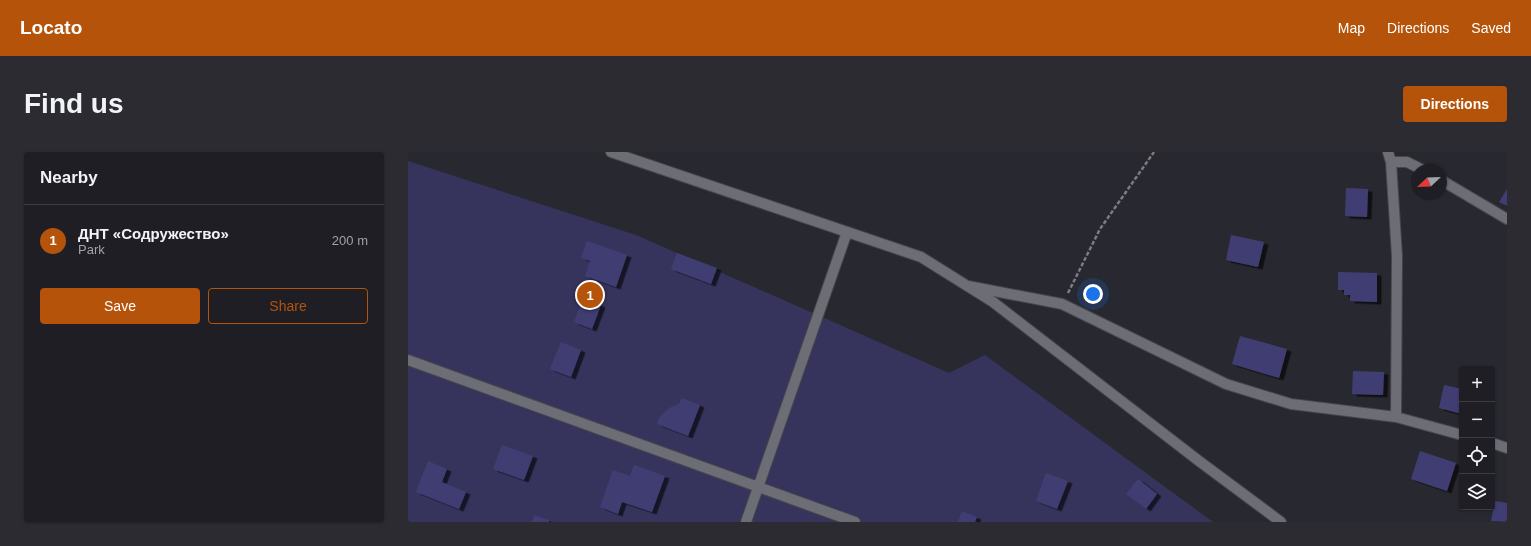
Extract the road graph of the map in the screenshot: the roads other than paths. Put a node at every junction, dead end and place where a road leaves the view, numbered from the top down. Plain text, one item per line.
1 (611, 152) edge
2 (1389, 157) edge
3 (1411, 164) edge
4 (1447, 184) edge
5 (1507, 219) edge
6 (847, 232) junction
7 (968, 286) junction
8 (408, 360) edge
9 (1396, 417) junction
10 (1459, 434) edge
11 (1495, 444) edge
12 (1507, 448) edge
13 (759, 487) junction
14 (746, 522) edge
15 (855, 522) edge
16 (1281, 522) edge

1 - 6 street
2 - 3 street
2 - 9 street
4 - 5 street
6 - 7 street
6 - 13 street
7 - 9 street
7 - 16 street
8 - 13 street
9 - 10 street
11 - 12 street
13 - 14 street
13 - 15 street

